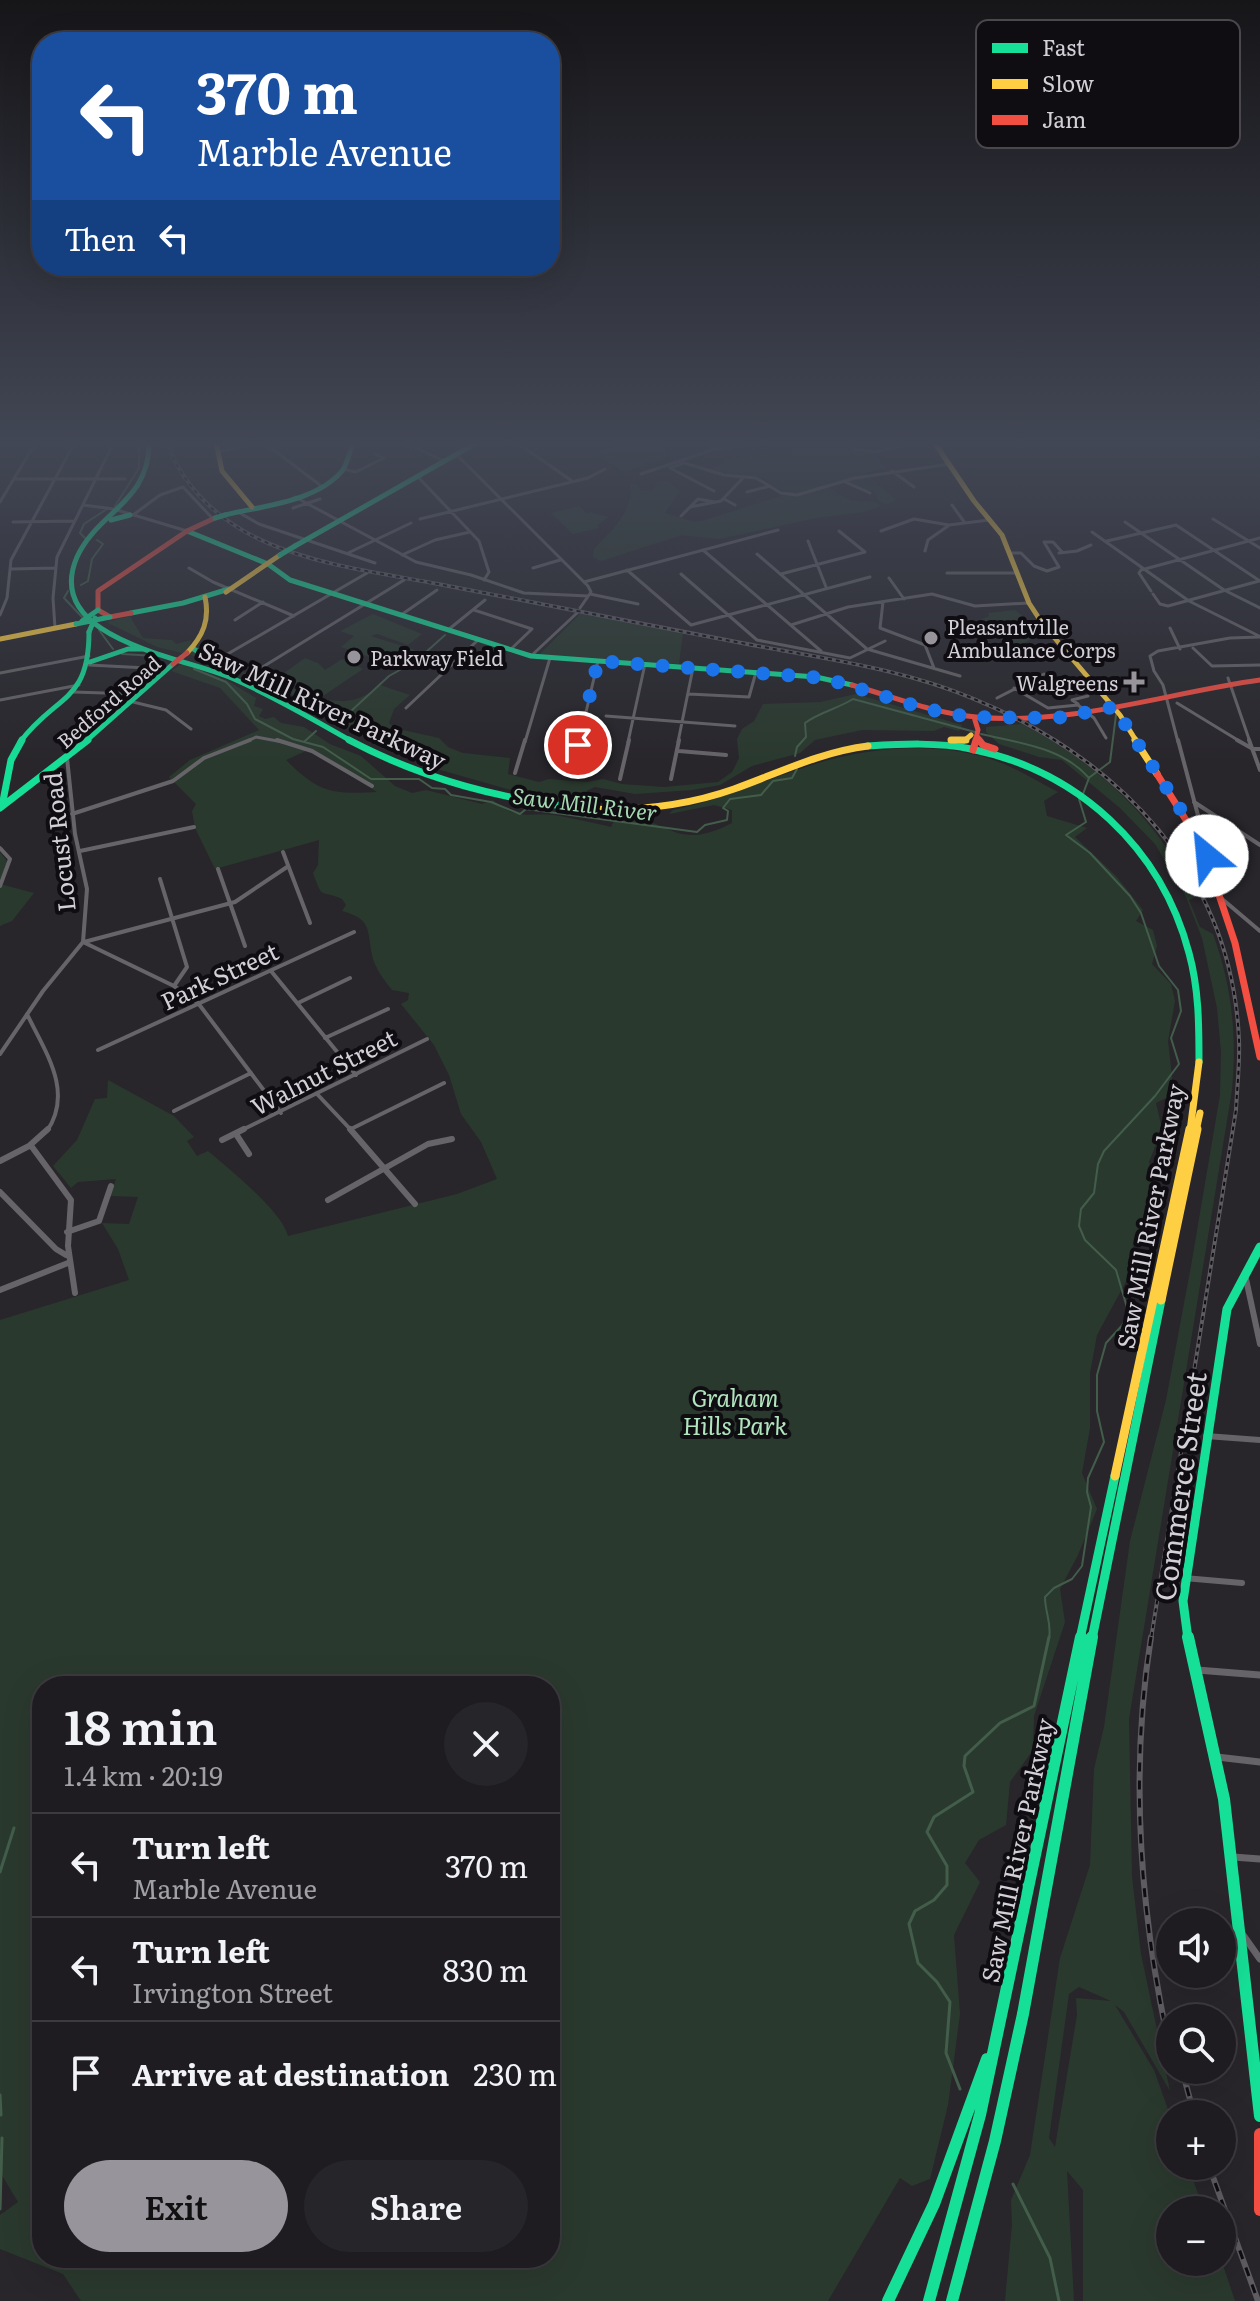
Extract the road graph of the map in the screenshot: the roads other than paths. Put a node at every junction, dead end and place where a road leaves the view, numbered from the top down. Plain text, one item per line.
1 (17, 549) edge
2 (63, 549) edge
3 (85, 549) edge
4 (86, 549) edge
5 (158, 549) edge
6 (235, 549) edge
7 (289, 549) edge
8 (338, 549) edge
9 (356, 549) edge
10 (390, 549) edge
11 (414, 549) edge
12 (484, 549) edge
13 (550, 549) edge
14 (811, 549) edge
15 (862, 549) edge
16 (1008, 549) edge
17 (1047, 549) edge
18 (1060, 549) edge
19 (1083, 549) edge
20 (1117, 549) edge
21 (1166, 549) edge
22 (703, 550) joint
23 (1214, 550) joint
24 (1062, 552) junction
25 (348, 553) junction
26 (1010, 553) junction
27 (1050, 553) junction
28 (757, 554) dead end
29 (401, 555) junction
30 (1180, 559) junction
31 (561, 560) junction
32 (375, 563) dead end
33 (268, 564) junction
34 (817, 564) junction
35 (55, 568) junction
36 (189, 568) dead end
37 (533, 568) dead end
38 (11, 569) junction
39 (1144, 569) junction
40 (627, 570) junction
41 (257, 571) junction
42 (277, 572) junction
43 (367, 573) dead end
44 (947, 573) dead end
45 (1017, 573) junction
46 (681, 574) dead end
47 (781, 574) junction
48 (870, 577) dead end
49 (889, 578) dead end
50 (404, 580) dead end
51 (484, 580) junction
52 (1260, 581) edge
53 (584, 582) junction
54 (826, 587) junction
55 (437, 590) dead end
56 (1224, 590) junction
57 (226, 592) junction
58 (803, 593) junction
59 (333, 594) junction
60 (589, 595) junction
61 (206, 598) junction
62 (904, 599) junction
63 (485, 600) dead end
64 (1189, 601) junction
65 (263, 602) junction
66 (883, 602) junction
67 (187, 603) junction
68 (766, 603) junction
69 (1029, 603) junction
70 (638, 604) dead end
71 (368, 605) junction
72 (1260, 608) edge
73 (98, 610) junction
74 (210, 610) junction
75 (474, 610) junction
76 (828, 613) junction
77 (0, 615) edge
78 (401, 615) junction
79 (727, 615) junction
80 (294, 616) junction
81 (110, 617) junction
82 (94, 620) junction
83 (235, 620) dead end
84 (76, 625) junction
85 (791, 625) junction
86 (59, 627) junction
87 (1170, 628) dead end
88 (105, 630) junction
89 (448, 630) junction
90 (88, 633) junction
91 (1260, 637) edge
92 (0, 638) edge
93 (478, 640) junction
94 (885, 641) dead end
95 (1193, 647) junction
96 (867, 649) junction
97 (1180, 649) junction
98 (510, 650) junction
99 (151, 651) junction
100 (189, 651) junction
101 (822, 652) junction
102 (531, 656) junction
103 (550, 658) junction
104 (219, 659) dead end
105 (90, 660) junction
106 (598, 661) junction
107 (645, 664) junction
108 (1260, 665) edge
109 (170, 666) junction
110 (693, 668) junction
111 (934, 668) junction
112 (756, 672) junction
113 (0, 673) edge
114 (251, 674) dead end
115 (1044, 674) dead end
116 (960, 676) dead end
117 (1260, 678) edge
118 (242, 680) junction
119 (1229, 680) junction
120 (76, 688) junction
121 (1014, 688) junction
122 (1165, 693) junction
123 (689, 694) junction
124 (1088, 696) dead end
125 (133, 698) junction
126 (997, 698) dead end
127 (0, 700) edge
128 (1177, 703) dead end
129 (1078, 705) junction
130 (1114, 707) junction
131 (406, 708) dead end
132 (1088, 712) junction
133 (947, 714) junction
134 (606, 716) dead end
135 (974, 717) junction
136 (633, 718) junction
137 (993, 718) junction
138 (684, 722) junction
139 (735, 726) dead end
140 (191, 729) dead end
141 (975, 732) junction
142 (1106, 738) dead end
143 (903, 740) junction
144 (578, 745) dead end
145 (971, 748) junction
146 (1253, 749) junction
147 (1260, 749) edge
148 (679, 751) junction
149 (726, 755) dead end
150 (67, 758) junction
151 (1023, 760) junction
152 (1260, 770) edge
153 (515, 773) dead end
154 (620, 779) dead end
155 (671, 779) dead end
156 (372, 786) dead end
157 (1078, 790) junction
158 (1090, 797) junction
159 (1194, 802) junction
160 (1, 808) edge
161 (72, 814) junction
162 (1196, 826) junction
163 (194, 827) dead end
164 (1260, 845) edge
165 (0, 848) edge
166 (80, 851) junction
167 (283, 852) dead end
168 (287, 867) junction
169 (218, 869) dead end
170 (160, 879) dead end
171 (0, 886) edge
172 (1220, 897) junction
173 (230, 904) junction
174 (172, 920) junction
175 (310, 923) dead end
176 (1260, 931) edge
177 (354, 932) dead end
178 (83, 942) junction
179 (245, 946) dead end
180 (271, 971) junction
181 (350, 978) dead end
182 (174, 986) junction
183 (198, 1003) junction
184 (298, 1003) junction
185 (388, 1009) dead end
186 (27, 1014) junction
187 (325, 1038) junction
188 (427, 1039) dead end
189 (98, 1050) dead end
190 (0, 1054) edge
191 (1260, 1054) edge
192 (251, 1073) junction
193 (356, 1075) junction
194 (444, 1083) dead end
195 (317, 1094) junction
196 (174, 1111) dead end
197 (281, 1113) junction
198 (351, 1129) junction
199 (236, 1134) junction
200 (452, 1139) dead end
201 (222, 1140) dead end
202 (32, 1147) junction
203 (249, 1154) dead end
204 (0, 1161) edge
205 (385, 1168) junction
206 (111, 1186) dead end
207 (0, 1192) edge
208 (328, 1200) dead end
209 (415, 1204) dead end
210 (67, 1232) junction
211 (1259, 1251) edge
212 (67, 1259) junction
213 (1245, 1274) junction
214 (0, 1290) edge
215 (75, 1293) dead end
216 (1260, 1344) edge
217 (1206, 1436) junction
218 (1260, 1440) edge
219 (1184, 1578) junction
220 (1242, 1583) dead end
221 (1195, 1670) junction
222 (1260, 1675) edge
223 (1217, 1757) junction
224 (1260, 1762) edge
225 (1232, 1857) junction
226 (1260, 1859) edge
227 (1240, 1931) junction
228 (1260, 1959) edge
229 (997, 2033) junction
230 (1260, 2116) edge
231 (1260, 2134) edge
232 (1260, 2210) edge
233 (888, 2301) edge
234 (929, 2301) edge
235 (955, 2301) edge

1 - 38 street
2 - 35 street
3 - 88 main road, Saw Mill River Parkway
4 - 118 main road, Saw Mill River Parkway
5 - 73 main road
6 - 33 main road
7 - 33 main road, bridge
8 - 25 street
9 - 25 street
10 - 29 street
11 - 29 street
12 - 51 street
13 - 31 street
14 - 34 street
15 - 34 street
16 - 26 main road
17 - 27 street
18 - 24 street
19 - 24 street
20 - 39 street
21 - 30 street
22 - 40 street
22 - 68 street
23 - 30 street
23 - 52 street
24 - 27 street
25 - 32 street
26 - 27 street
26 - 45 main road
28 - 47 street
29 - 51 street
30 - 39 street
30 - 56 street
31 - 37 street
31 - 53 street
33 - 41 main road
33 - 42 main road
34 - 47 street
34 - 54 street
35 - 38 street
35 - 86 street
36 - 57 street
38 - 77 street
39 - 64 street
39 - 64 street
40 - 53 street
40 - 79 street
41 - 42 main road
41 - 57 main road
42 - 59 main road
43 - 59 street
44 - 45 street
45 - 69 main road
46 - 79 street
47 - 58 street
48 - 54 street
49 - 62 street
50 - 71 street
51 - 60 street
52 - 56 street
53 - 60 street
54 - 58 street
55 - 78 street
56 - 64 street
56 - 72 street
57 - 61 main road
57 - 65 street
57 - 74 main road, Bedford Road
58 - 68 street
58 - 76 street
59 - 71 main road
59 - 80 street
60 - 70 street
60 - 102 street
61 - 67 main road
61 - 74 main road
62 - 66 street
62 - 69 street
63 - 75 street
64 - 91 street
65 - 80 street
65 - 83 street
66 - 76 street
66 - 111 street
67 - 74 main road
67 - 81 main road
68 - 79 street
68 - 85 street
69 - 130 main road
71 - 78 main road
71 - 114 street
73 - 81 main road, bridge
73 - 82 main road, bridge
73 - 84 main road, bridge
74 - 100 main road, Bedford Road
75 - 89 street
75 - 98 street
76 - 85 street
76 - 96 street
78 - 89 main road
79 - 101 street
80 - 104 street
81 - 82 main road, bridge
82 - 84 main road, bridge
82 - 90 main road, bridge
84 - 86 main road
84 - 90 main road, bridge
85 - 101 street
86 - 92 main road
87 - 97 street
88 - 99 main road, Saw Mill River Parkway
88 - 105 main road
89 - 93 main road
90 - 105 main road
91 - 95 street
93 - 98 main road
93 - 131 street
94 - 96 street
95 - 97 street
95 - 108 street
96 - 101 street
96 - 111 street
97 - 122 street
98 - 102 main road
99 - 105 main road
99 - 145 main road, Saw Mill River Parkway
100 - 109 main road, Bedford Road, bridge
100 - 118 main road
102 - 103 main road
103 - 106 main road
103 - 153 street
105 - 109 street
105 - 113 street
105 - 120 main road
106 - 107 main road
106 - 144 street
107 - 110 main road
107 - 136 street
109 - 125 main road, Bedford Road
110 - 112 main road
110 - 123 street
111 - 116 street
112 - 123 street
112 - 133 main road
115 - 121 street
117 - 119 main road
118 - 143 main road, Saw Mill River Parkway
119 - 122 main road
119 - 146 street
120 - 125 street
120 - 127 street
120 - 160 main road
121 - 126 street
121 - 129 street
122 - 130 main road
122 - 159 street
123 - 138 street
124 - 129 street
125 - 140 street
125 - 150 main road, Bedford Road
128 - 146 street
129 - 132 street
130 - 132 main road
130 - 162 main road
132 - 137 main road
132 - 142 street
133 - 135 main road
133 - 141 main road
134 - 136 street
135 - 137 main road
135 - 141 main road
136 - 138 street
136 - 154 street
137 - 141 main road
138 - 139 street
138 - 148 street
141 - 143 main road
141 - 145 main road
141 - 151 main road
143 - 145 main road, Saw Mill River Parkway
145 - 151 main road, Saw Mill River Parkway
145 - 157 main road, Saw Mill River Parkway
146 - 147 street
146 - 152 street
148 - 149 street
148 - 155 street
150 - 160 main road, Bedford Road
150 - 161 street, Locust Road
151 - 157 main road, Saw Mill River Parkway
156 - 161 street
157 - 158 main road, Saw Mill River Parkway
158 - 229 main road, Saw Mill River Parkway
158 - 235 main road, Saw Mill River Parkway
159 - 162 street
159 - 164 street
161 - 166 street, Locust Road
162 - 172 main road
163 - 166 street
165 - 171 street
166 - 178 street, Locust Road
167 - 168 street
168 - 173 street
168 - 175 street
169 - 173 street
170 - 174 street
172 - 176 street
172 - 191 main road
173 - 174 street
173 - 179 street
174 - 178 street
174 - 182 street
177 - 180 street, Park Street
178 - 182 street, Locust Road
178 - 186 street
180 - 183 street, Park Street
180 - 184 street
181 - 184 street
182 - 183 street, Locust Road
183 - 189 street, Park Street
183 - 192 street, Locust Road
184 - 187 street
185 - 187 street
186 - 190 street
186 - 202 street
187 - 193 street
188 - 193 street, Walnut Street
192 - 196 street
192 - 197 street, Locust Road
193 - 195 street, Walnut Street
194 - 198 street
195 - 197 street, Walnut Street
195 - 198 street
197 - 199 street, Walnut Street
198 - 205 street
199 - 201 street, Walnut Street
199 - 203 street, Walnut Street
200 - 205 street
202 - 204 street
202 - 210 street
205 - 208 street
205 - 209 street
206 - 210 street
207 - 212 street
210 - 212 street
211 - 213 main road, Commerce Street
212 - 214 street
212 - 215 street
213 - 216 street
213 - 217 main road, Commerce Street
217 - 218 street
217 - 219 main road, Commerce Street
219 - 220 street
219 - 221 main road, Commerce Street
221 - 222 street
221 - 223 main road, Commerce Street
223 - 224 street
223 - 225 main road, Commerce Street
225 - 226 street
225 - 227 main road, Commerce Street
227 - 228 street
227 - 230 main road, Commerce Street
229 - 233 main road
229 - 234 main road, Saw Mill River Parkway
231 - 232 main road

